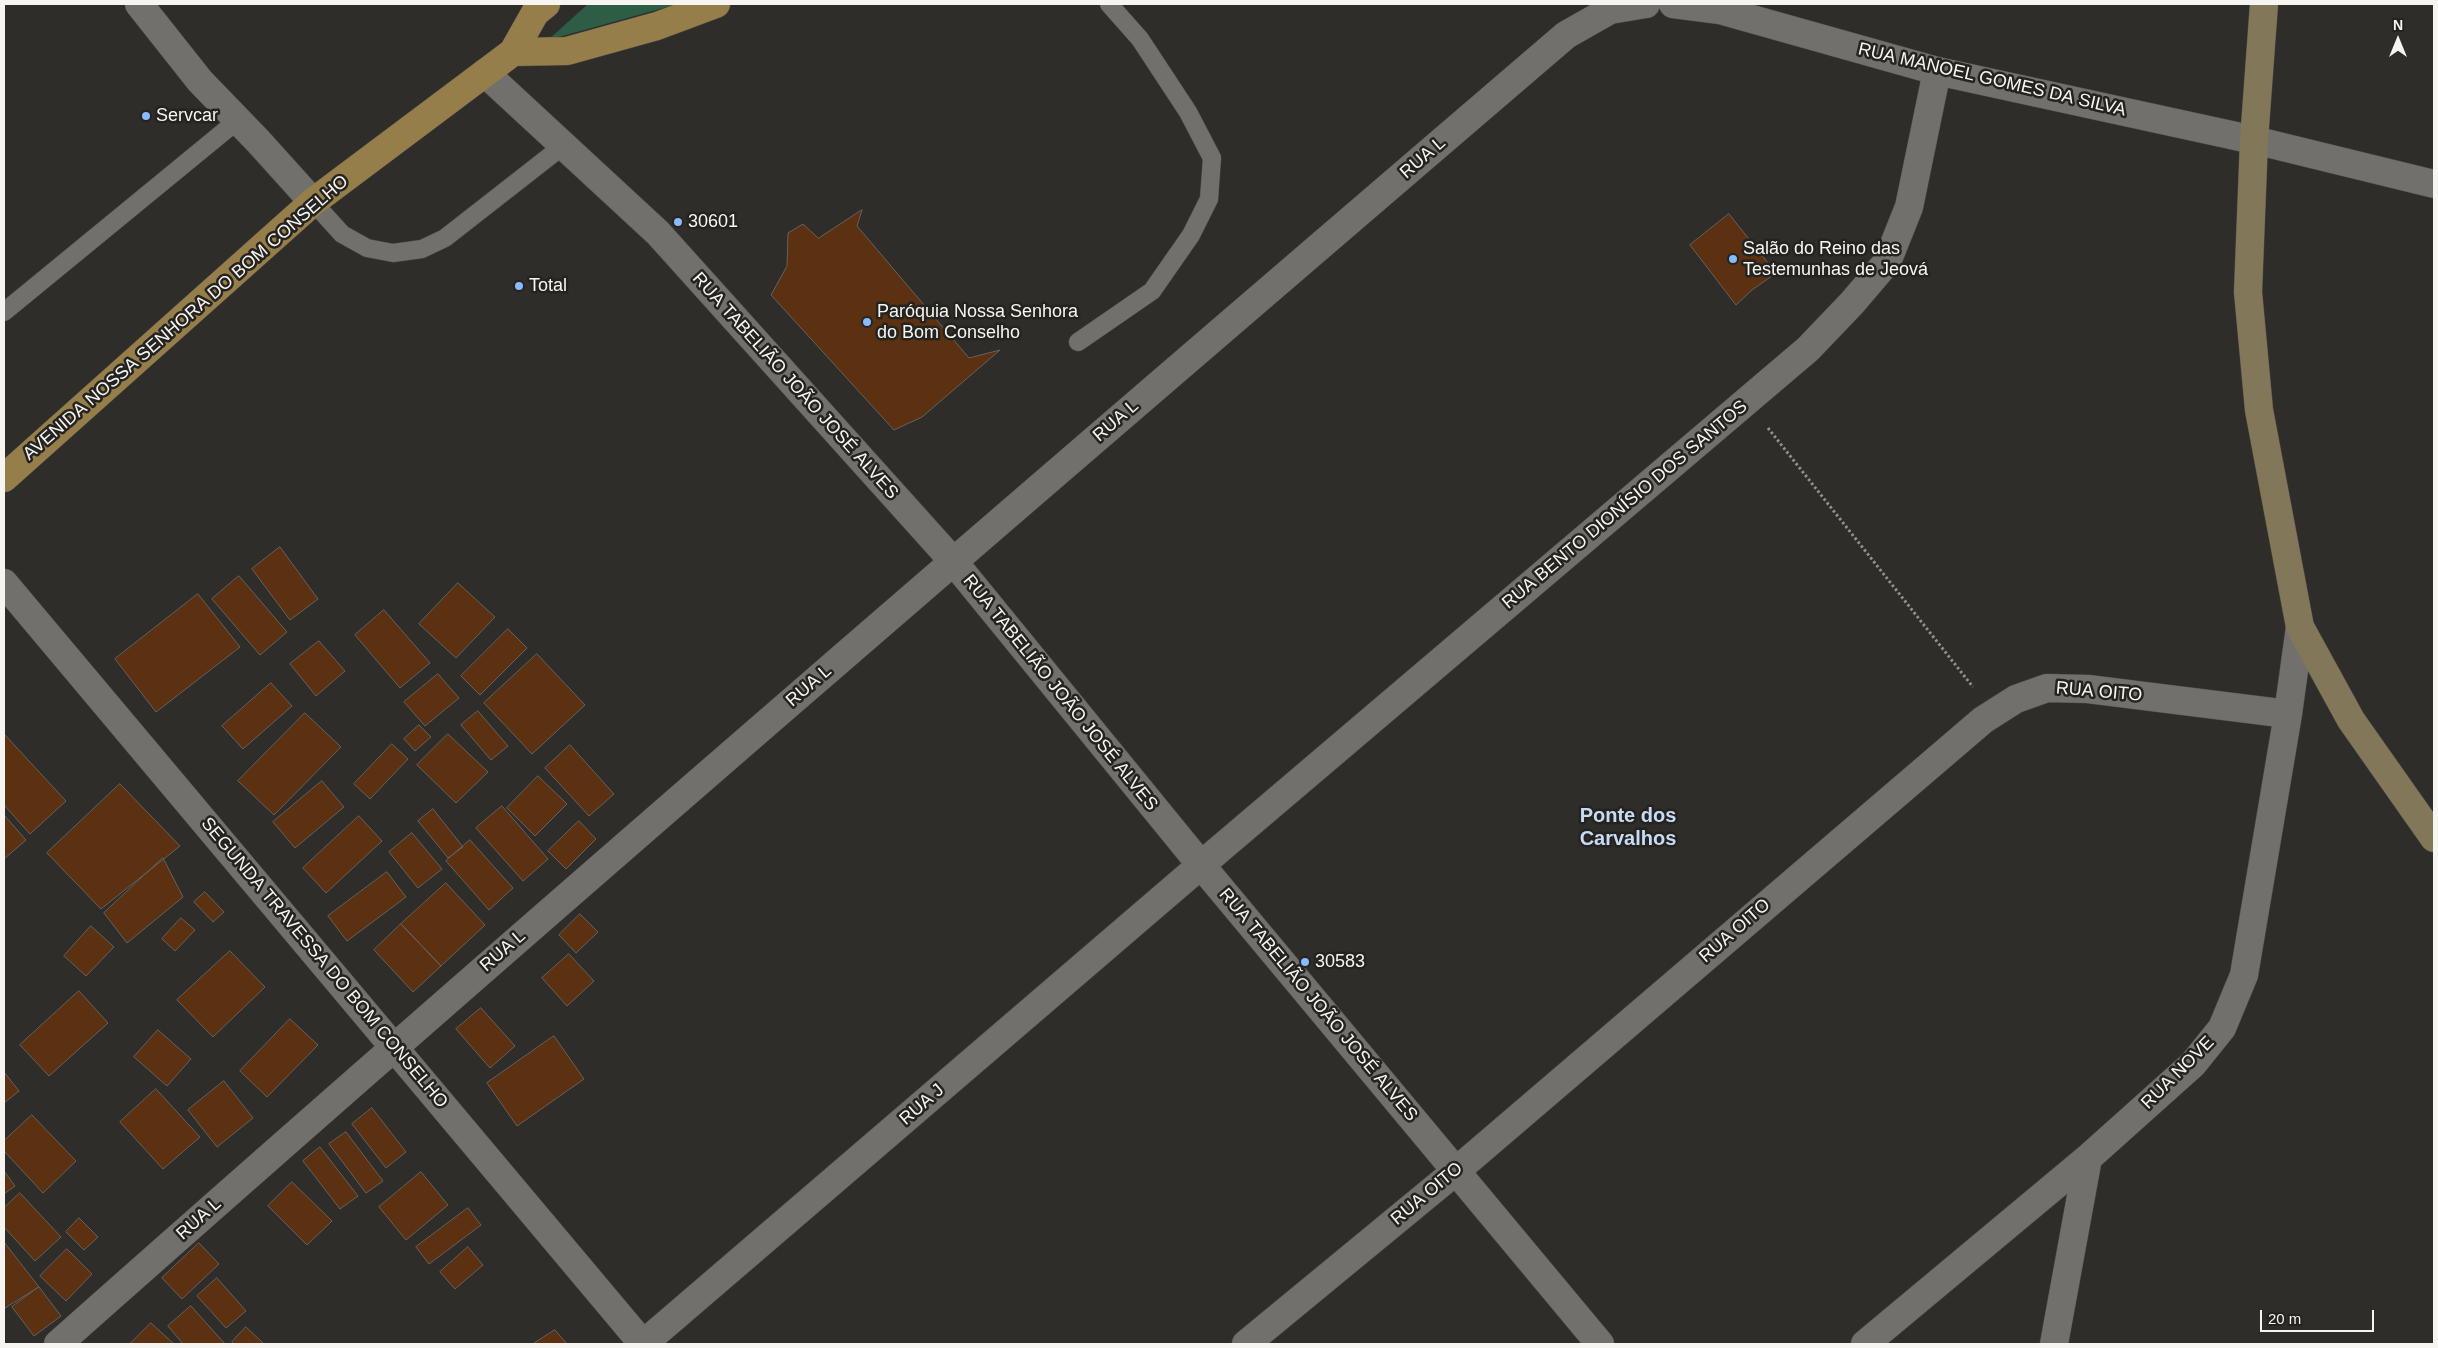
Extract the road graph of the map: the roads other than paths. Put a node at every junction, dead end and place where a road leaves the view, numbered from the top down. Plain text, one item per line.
1 (139, 4) edge
2 (546, 4) edge
3 (716, 4) edge
4 (1109, 4) edge
5 (1646, 4) edge
6 (1673, 4) edge
7 (2264, 4) edge
8 (513, 52) junction
9 (1937, 71) junction
10 (485, 73) junction
11 (238, 120) junction
12 (2254, 140) junction
13 (564, 145) junction
14 (2434, 184) edge
15 (313, 202) junction
16 (4, 312) edge
17 (1078, 342) dead end
18 (4, 478) edge
19 (952, 561) junction
20 (4, 583) edge
21 (2300, 627) junction
22 (2288, 714) junction
23 (2434, 838) edge
24 (1201, 865) junction
25 (394, 1046) junction
26 (2088, 1158) junction
27 (1456, 1171) junction
28 (58, 1344) edge
29 (643, 1344) edge
30 (1246, 1344) edge
31 (1600, 1344) edge
32 (1865, 1344) edge
33 (2054, 1344) edge

1 - 11 street
2 - 8 main road, AVENIDA NOSSA SENHORA DO BOM CONSELHO
3 - 8 main road
4 - 17 lane
5 - 19 street, RUA L
6 - 9 street, RUA MANOEL GOMES DA SILVA
7 - 12 street
8 - 10 main road, AVENIDA NOSSA SENHORA DO BOM CONSELHO
9 - 12 street, RUA MANOEL GOMES DA SILVA
9 - 24 street, RUA BENTO DIONÍSIO DOS SANTOS
10 - 13 street, RUA TABELIÃO JOÃO JOSÉ ALVES
10 - 15 main road, AVENIDA NOSSA SENHORA DO BOM CONSELHO
11 - 15 street
11 - 16 lane
12 - 14 street, RUA MANOEL GOMES DA SILVA
12 - 21 street
13 - 15 lane
13 - 19 street, RUA TABELIÃO JOÃO JOSÉ ALVES
15 - 18 main road, AVENIDA NOSSA SENHORA DO BOM CONSELHO
19 - 24 street, RUA TABELIÃO JOÃO JOSÉ ALVES
19 - 25 street, RUA L
20 - 25 street, SEGUNDA TRAVESSA DO BOM CONSELHO
21 - 22 street, RUA NOVE
21 - 23 street
22 - 26 street, RUA NOVE
22 - 27 street, RUA OITO
24 - 27 street, RUA TABELIÃO JOÃO JOSÉ ALVES
24 - 29 street, RUA J
25 - 28 street, RUA L
25 - 29 street, SEGUNDA TRAVESSA DO BOM CONSELHO
26 - 32 street, RUA NOVE
26 - 33 street
27 - 30 street, RUA OITO
27 - 31 street, RUA TABELIÃO JOÃO JOSÉ ALVES

